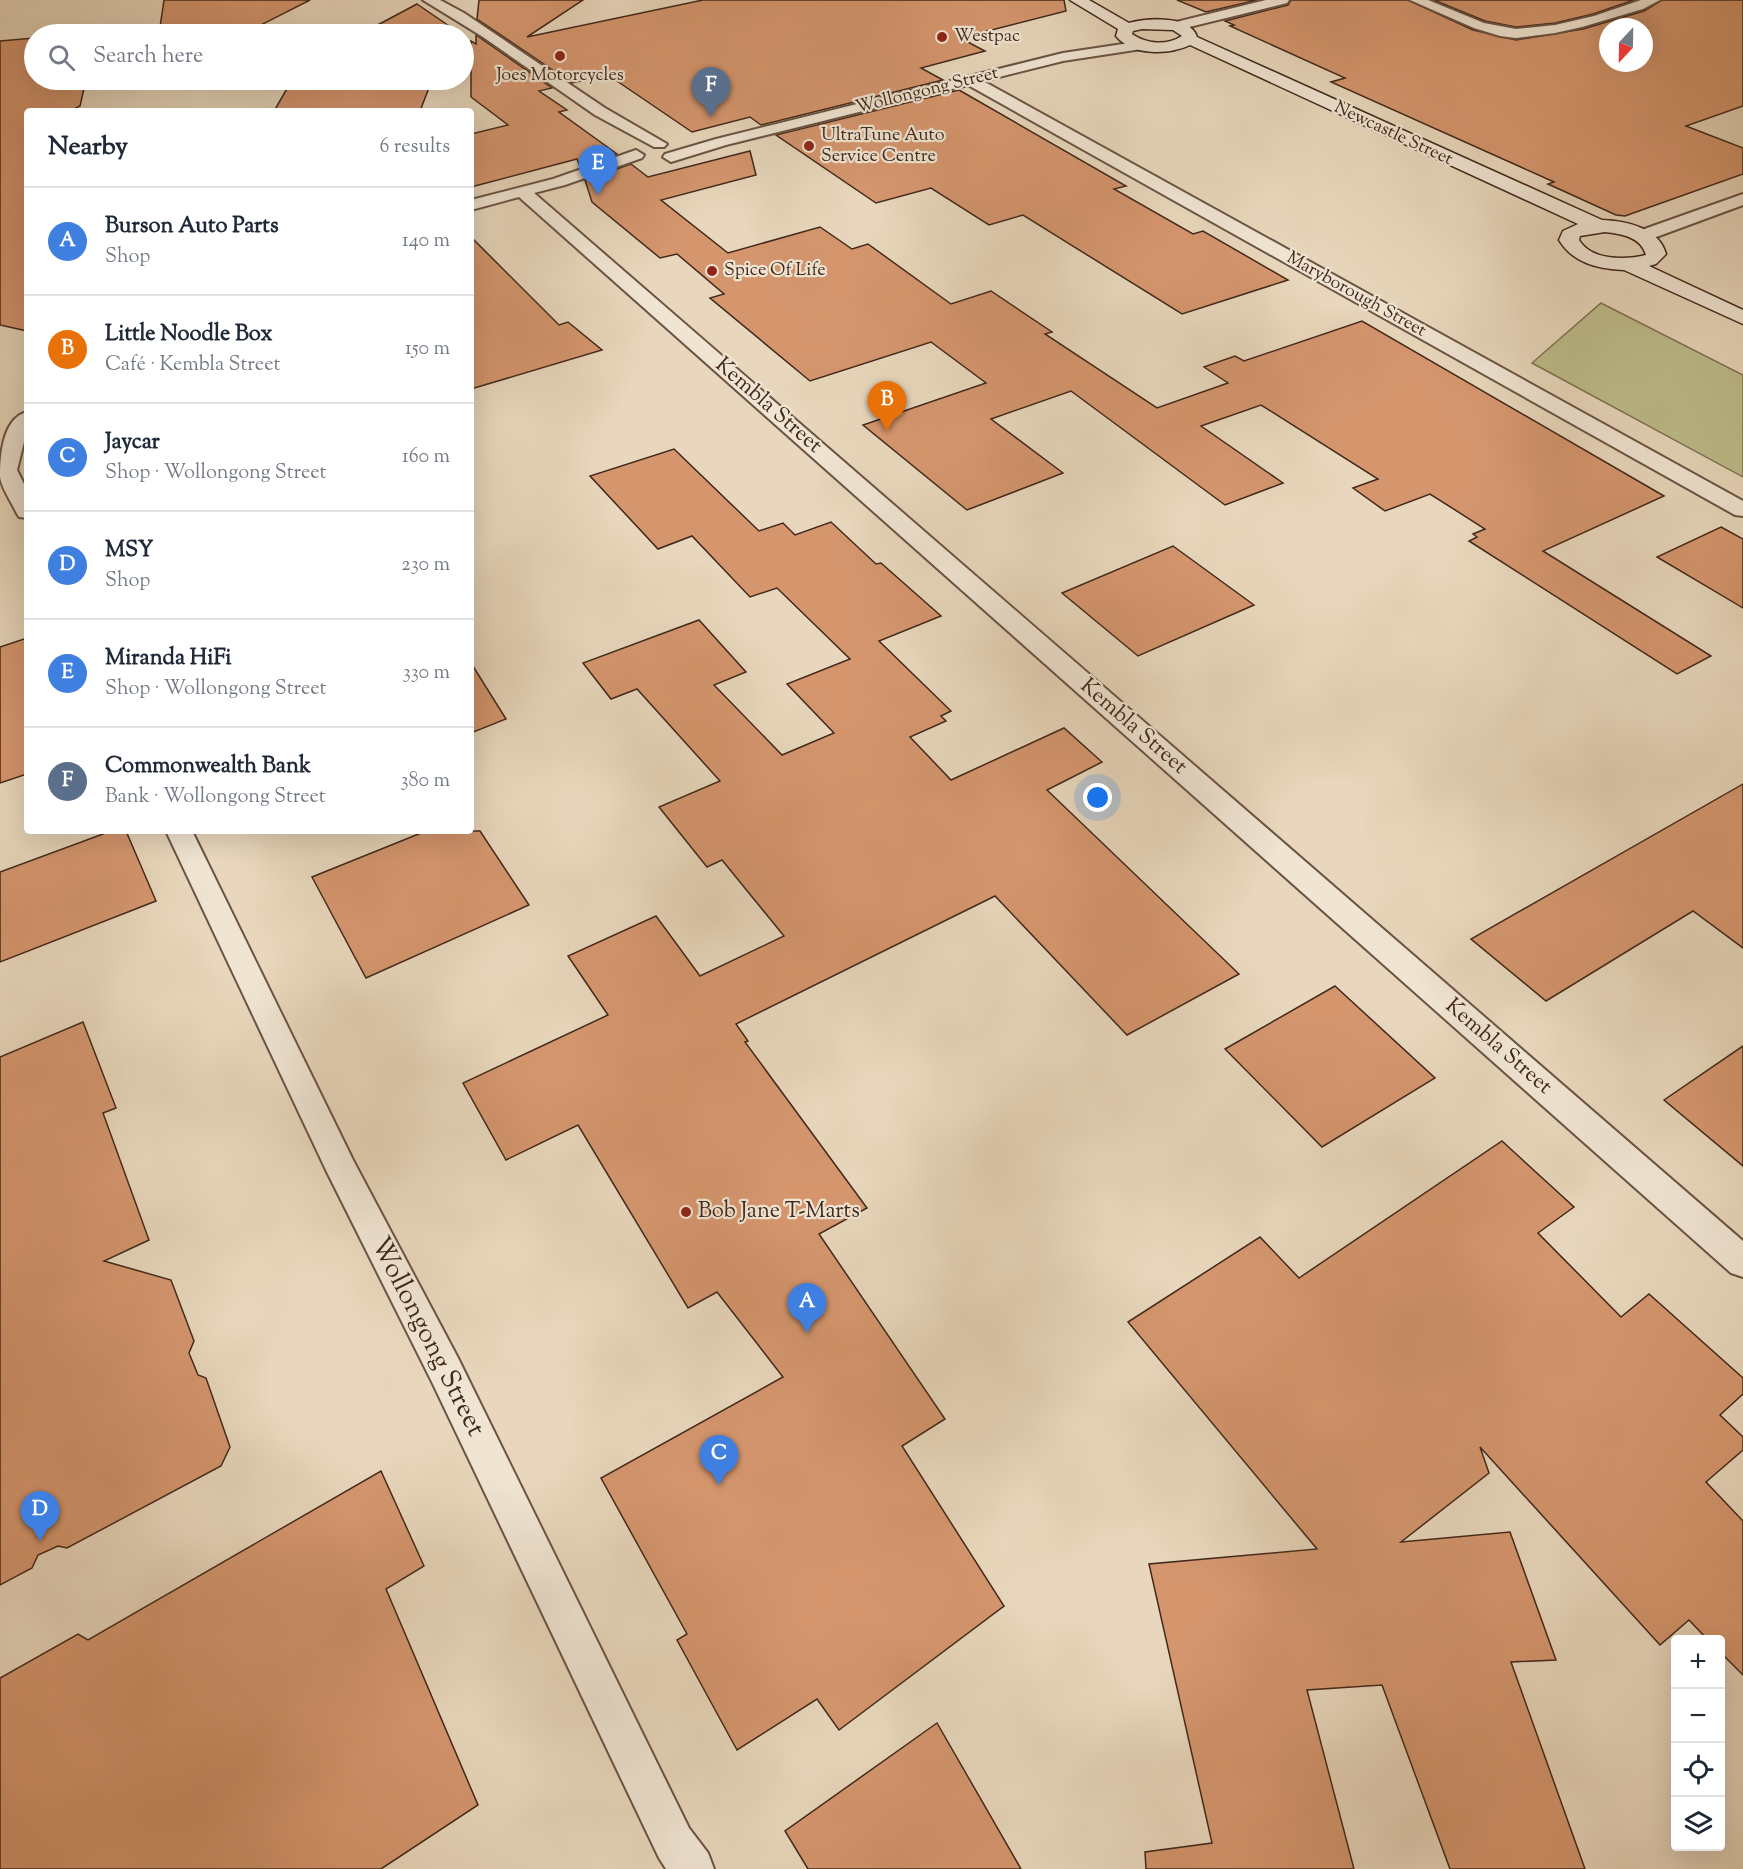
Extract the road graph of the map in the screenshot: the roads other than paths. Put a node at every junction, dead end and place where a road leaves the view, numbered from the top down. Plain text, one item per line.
1 (430, 0) edge
2 (1078, 0) edge
3 (1107, 0) edge
4 (1282, 0) edge
5 (1417, 0) edge
6 (1653, 0) edge
7 (451, 6) edge
8 (1151, 23) junction
9 (1177, 26) junction
10 (1126, 32) junction
11 (1189, 39) junction
12 (1143, 45) junction
13 (1171, 46) junction
14 (1063, 57) junction
15 (970, 80) junction
16 (656, 154) junction
17 (1440, 174) dead end
18 (559, 182) junction
19 (523, 192) junction
20 (1743, 199) edge
21 (474, 204) edge
22 (1548, 225) dead end
23 (1598, 226) junction
24 (1570, 235) junction
25 (1642, 236) junction
26 (1656, 254) junction
27 (1628, 264) junction
28 (1675, 264) dead end
29 (1743, 318) edge
30 (24, 421) edge
31 (24, 506) edge
32 (1743, 510) edge
33 (180, 834) edge
34 (1743, 1262) edge
35 (682, 1860) edge

1 - 7 street
2 - 10 main road
3 - 8 main road
4 - 9 street
5 - 6 street
7 - 16 street
8 - 9 main road
8 - 10 main road
9 - 11 main road
10 - 12 main road
10 - 14 street, Wollongong Street
11 - 13 main road
11 - 23 main road, Newcastle Street
12 - 13 main road
12 - 14 street, Wollongong Street
13 - 17 main road, Newcastle Street
14 - 15 street, Wollongong Street
15 - 16 street, Wollongong Street
15 - 32 street, Maryborough Street
16 - 18 street, Wollongong Street
16 - 18 street, Wollongong Street
18 - 19 street, Wollongong Street
19 - 21 street, Wollongong Street
19 - 34 street, Kembla Street
20 - 25 street
22 - 24 main road
23 - 24 main road
23 - 25 main road
24 - 27 main road
25 - 26 main road
26 - 27 main road
26 - 28 main road
27 - 29 main road
30 - 31 street
33 - 35 street, Wollongong Street

